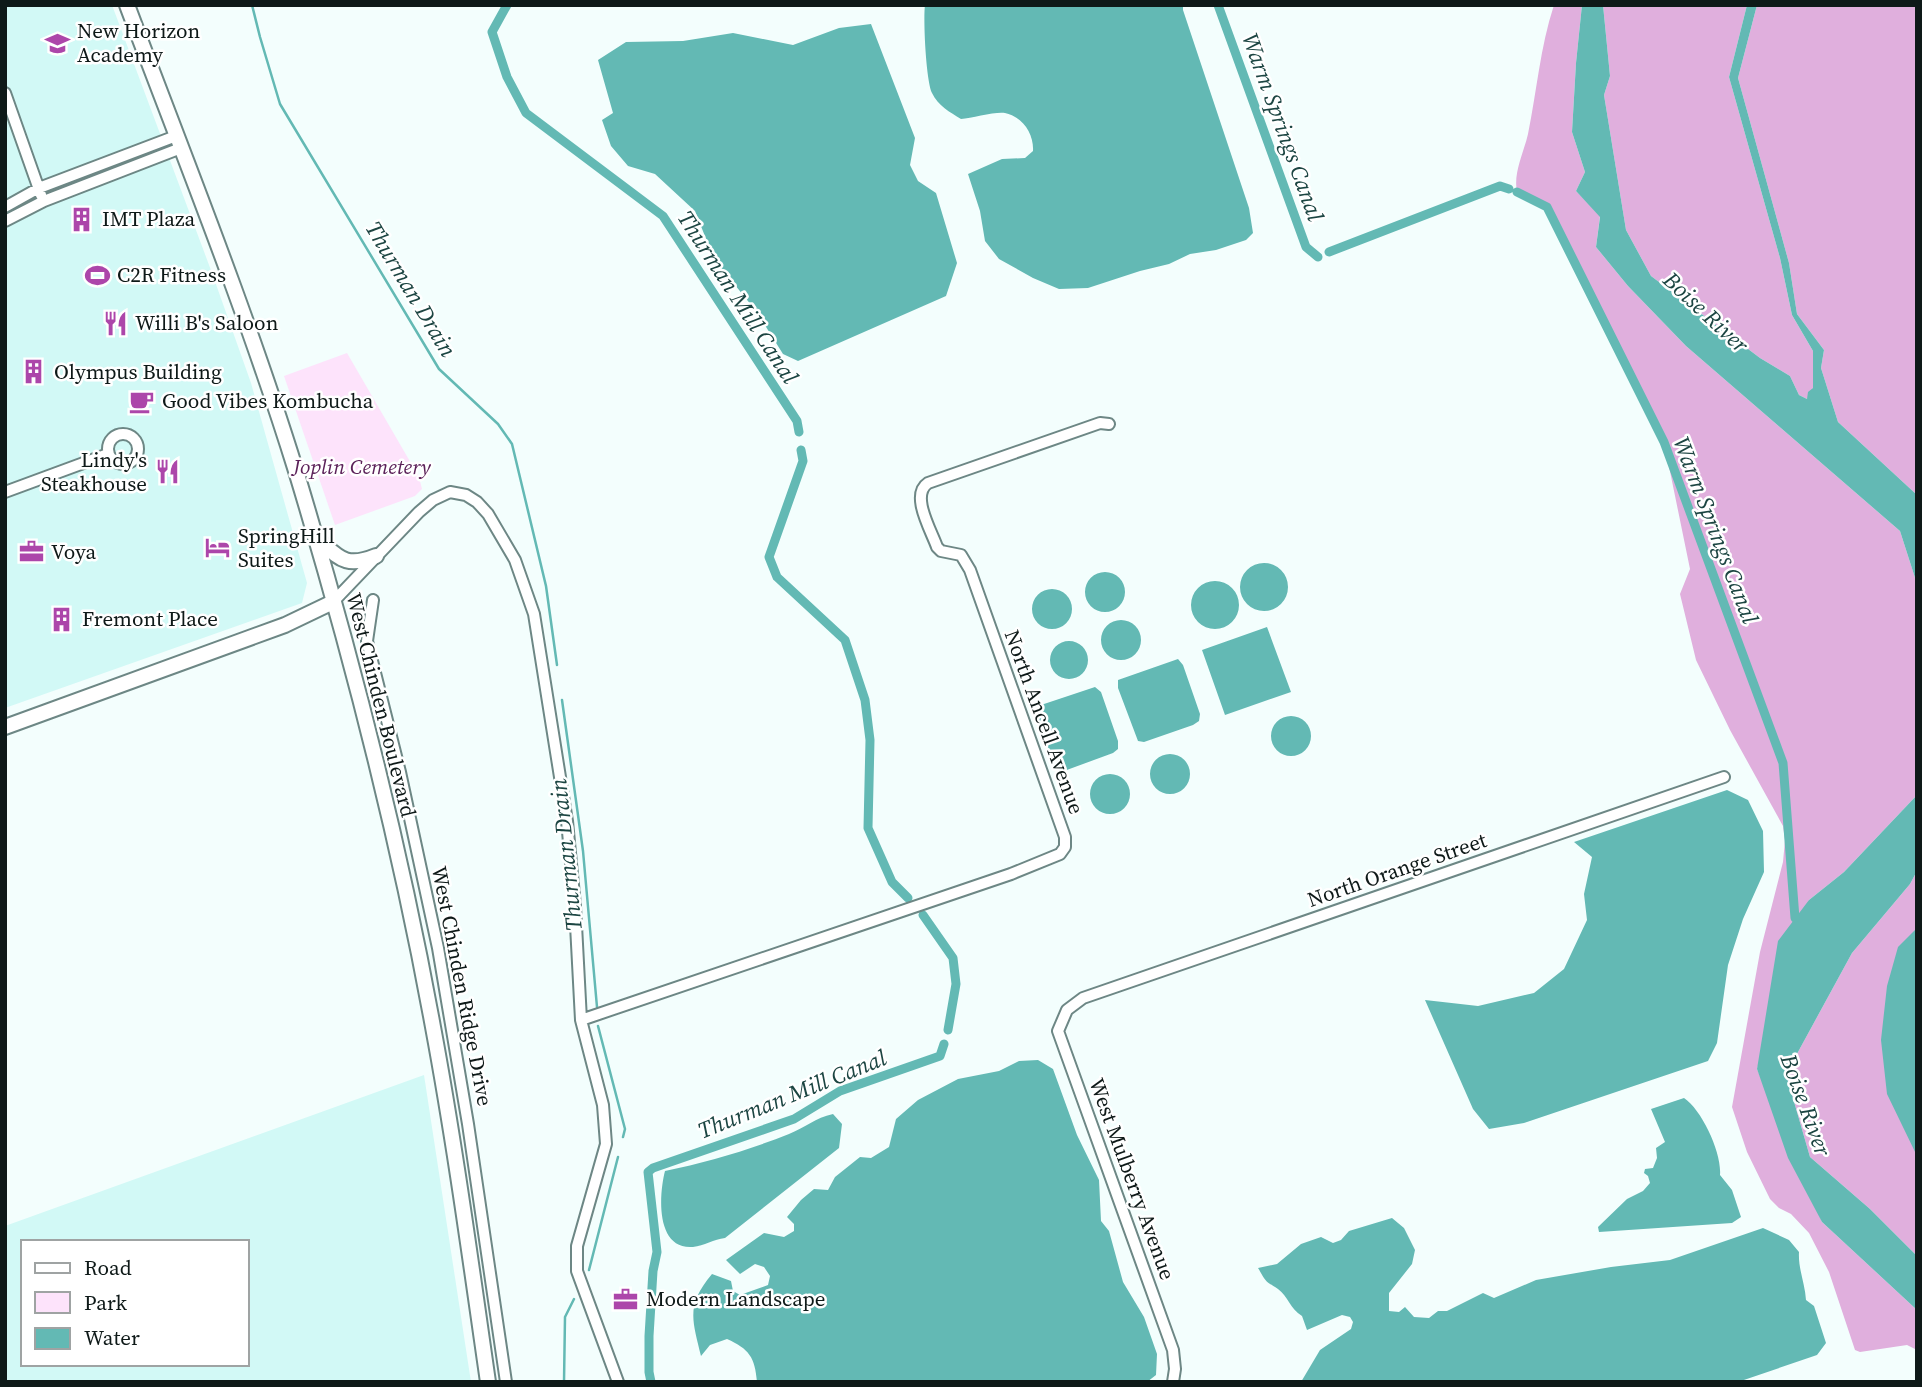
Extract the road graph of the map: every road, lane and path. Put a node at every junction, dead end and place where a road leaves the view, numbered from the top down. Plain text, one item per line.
1 (127, 5) edge
2 (5, 93) edge
3 (178, 142) junction
4 (39, 188) junction
5 (44, 201) junction
6 (5, 207) edge
7 (5, 221) edge
8 (1109, 424) dead end
9 (108, 454) dead end
10 (5, 492) edge
11 (315, 537) junction
12 (376, 556) junction
13 (373, 600) dead end
14 (333, 602) junction
15 (5, 727) edge
16 (1724, 777) dead end
17 (1083, 998) joint
18 (581, 1020) junction
19 (488, 1382) edge
20 (506, 1382) edge
21 (618, 1382) edge
22 (1173, 1382) edge

1 - 3 main road, West Chinden Boulevard
2 - 4 street
3 - 4 street
3 - 5 street
3 - 11 main road, West Chinden Boulevard
4 - 5 street
4 - 6 street
5 - 7 street
8 - 18 street, North Ancell Avenue
9 - 10 street
11 - 12 main road
11 - 14 main road, West Chinden Boulevard
12 - 14 street
12 - 18 street
13 - 20 street, West Chinden Ridge Drive
14 - 15 main road
14 - 19 main road, West Chinden Boulevard
16 - 17 street, North Orange Street
17 - 22 street, West Mulberry Avenue
18 - 21 street

